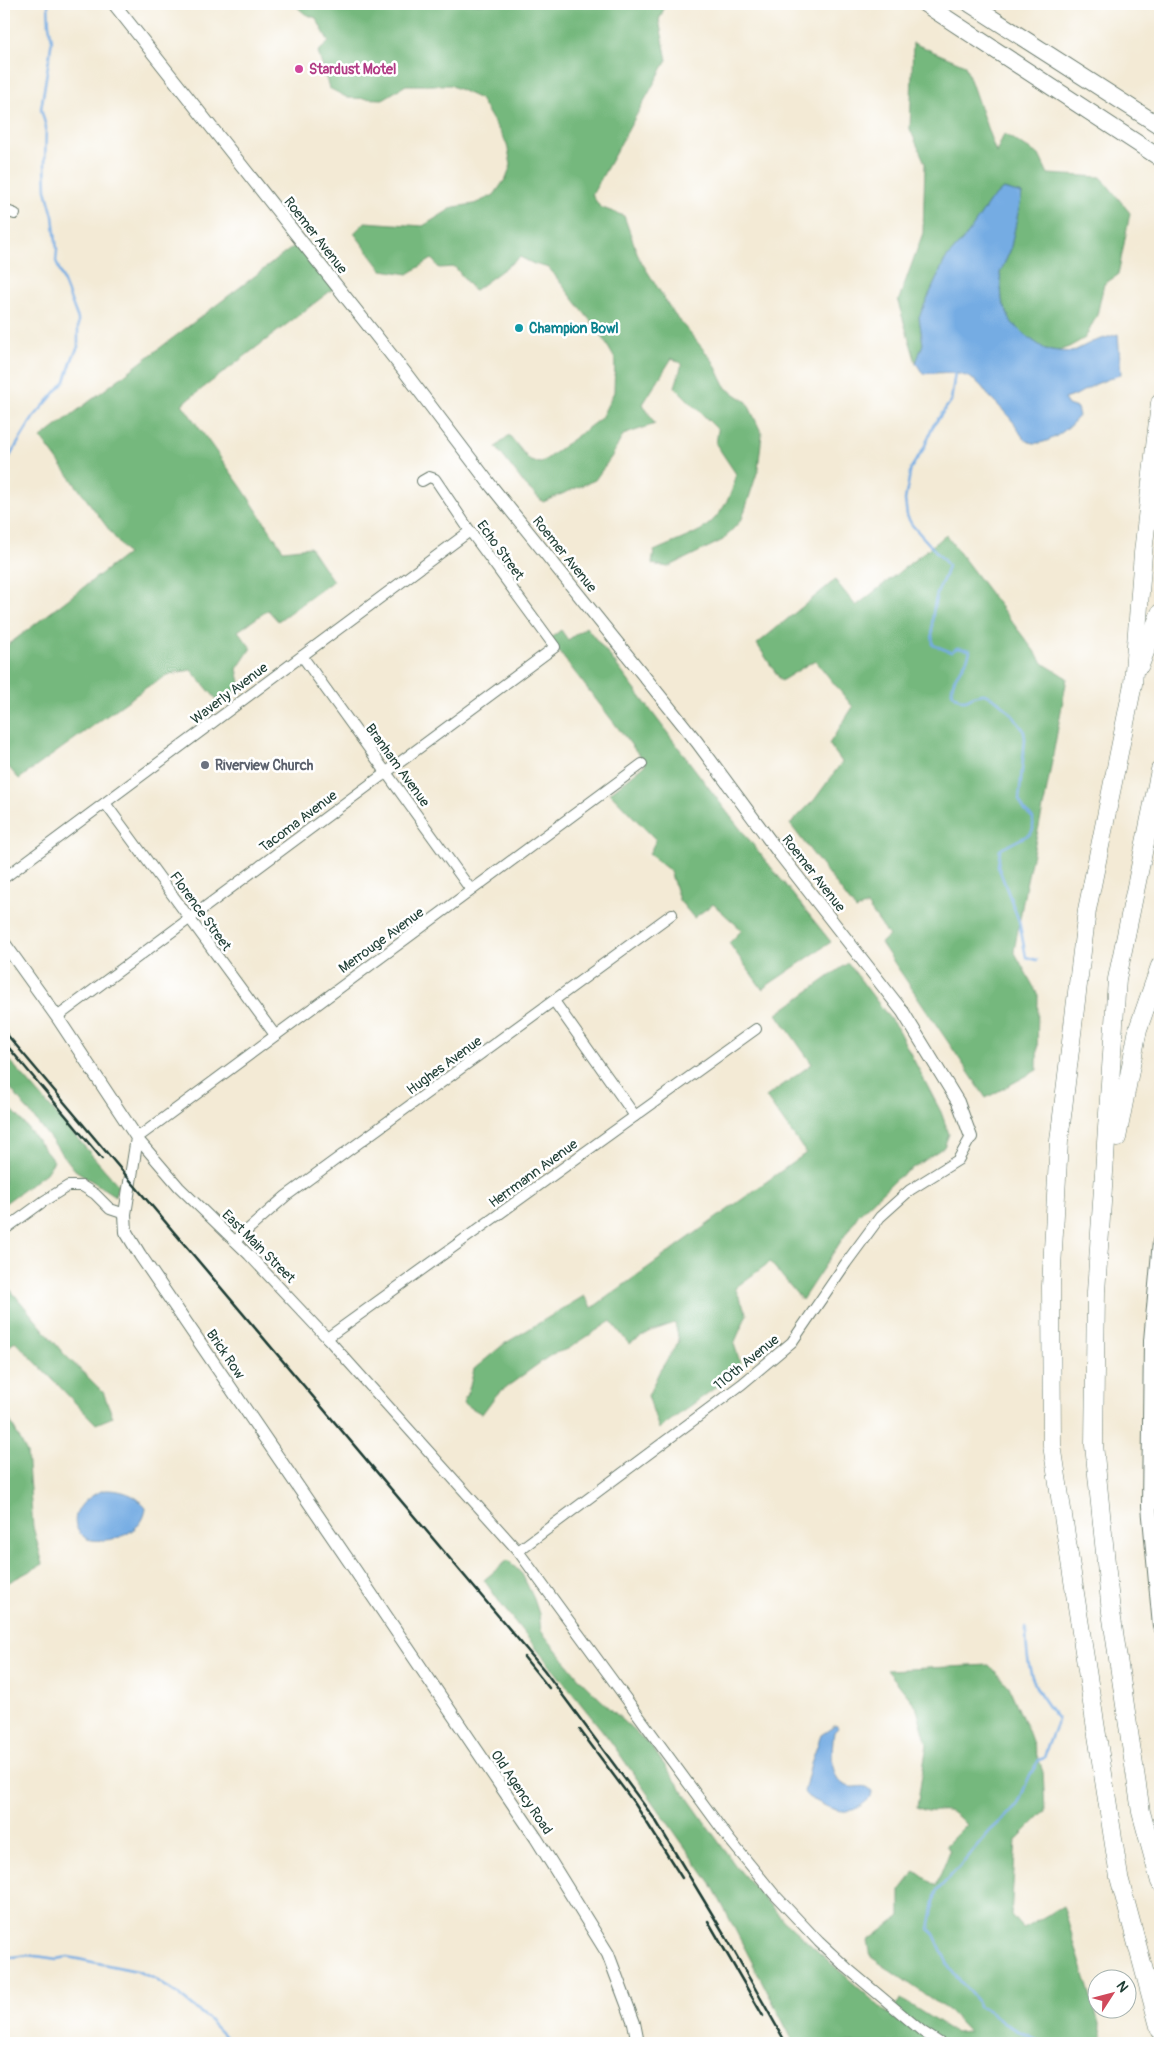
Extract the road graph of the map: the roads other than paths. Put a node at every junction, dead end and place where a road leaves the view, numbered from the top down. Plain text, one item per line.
1 (114, 4) edge
2 (926, 4) edge
3 (970, 4) edge
4 (1160, 126) edge
5 (1160, 158) edge
6 (4, 210) edge
7 (15, 214) dead end
8 (1160, 403) edge
9 (422, 481) dead end
10 (470, 531) junction
11 (1160, 613) edge
12 (555, 648) joint
13 (302, 656) junction
14 (1133, 684) junction
15 (642, 764) dead end
16 (1160, 770) edge
17 (386, 773) junction
18 (105, 803) junction
19 (4, 878) edge
20 (471, 890) junction
21 (672, 914) dead end
22 (189, 918) junction
23 (4, 943) edge
24 (1160, 966) edge
25 (554, 1001) junction
26 (56, 1017) junction
27 (756, 1029) dead end
28 (275, 1035) junction
29 (635, 1116) junction
30 (971, 1137) joint
31 (137, 1138) junction
32 (125, 1214) junction
33 (4, 1230) edge
34 (235, 1241) junction
35 (1160, 1241) edge
36 (1096, 1292) junction
37 (327, 1338) junction
38 (518, 1551) junction
39 (355, 1570) joint
40 (1160, 1626) edge
41 (1160, 1882) edge
42 (1160, 2030) edge
43 (638, 2043) edge
44 (940, 2043) edge

1 - 30 street, Roemer Avenue
2 - 5 highway
3 - 4 highway
6 - 7 street
8 - 14 highway
9 - 10 street, Echo Street
10 - 12 street, Echo Street
10 - 13 street, Waverly Avenue
11 - 14 highway
12 - 17 street, Tacoma Avenue
13 - 17 street, Branham Avenue
13 - 18 street, Waverly Avenue
14 - 42 highway
15 - 20 street, Merrouge Avenue
16 - 36 highway
17 - 20 street, Branham Avenue
17 - 22 street, Tacoma Avenue
18 - 19 street, Waverly Avenue
18 - 22 street, Florence Street
20 - 28 street, Merrouge Avenue
21 - 25 street, Hughes Avenue
22 - 26 street, Tacoma Avenue
22 - 28 street, Florence Street
23 - 26 street, East Main Street
24 - 36 highway
25 - 29 street
25 - 34 street, Hughes Avenue
26 - 31 street, East Main Street
27 - 29 street, Herrmann Avenue
28 - 31 street, Merrouge Avenue
29 - 37 street, Herrmann Avenue
30 - 38 street, 110th Avenue
31 - 32 street, Brick Row
31 - 34 street, East Main Street
32 - 33 street
32 - 39 street, Brick Row
34 - 37 street, East Main Street
35 - 40 main road
36 - 41 highway
37 - 38 street, East Main Street
38 - 44 street, East Main Street
39 - 43 street, Old Agency Road

